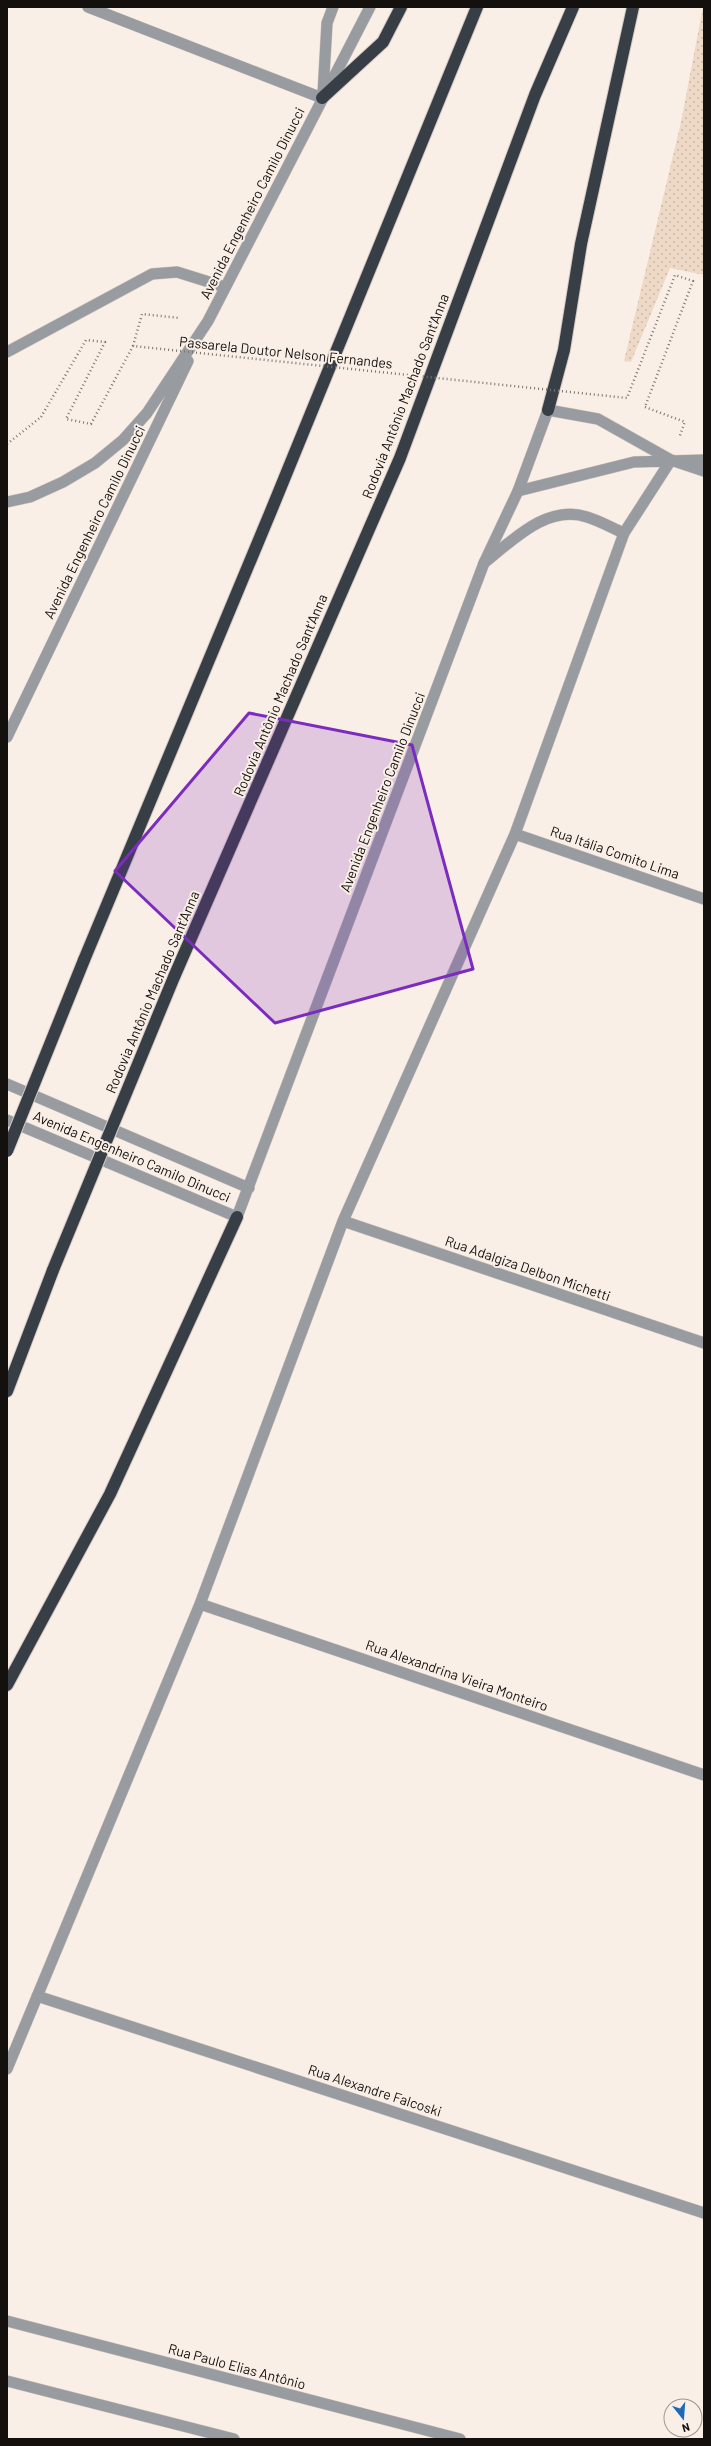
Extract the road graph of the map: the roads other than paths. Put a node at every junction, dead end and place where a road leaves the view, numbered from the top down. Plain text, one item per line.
1 (88, 7) edge
2 (333, 7) edge
3 (370, 7) edge
4 (401, 7) edge
5 (477, 7) edge
6 (573, 7) edge
7 (633, 7) edge
8 (322, 98) junction
9 (225, 287) junction
10 (208, 321) junction
11 (7, 352) edge
12 (548, 410) junction
13 (671, 460) junction
14 (704, 460) edge
15 (704, 471) edge
16 (518, 491) junction
17 (7, 502) edge
18 (624, 533) junction
19 (484, 563) junction
20 (7, 737) edge
21 (515, 834) junction
22 (704, 899) edge
23 (7, 1084) edge
24 (7, 1120) edge
25 (7, 1151) edge
26 (249, 1188) junction
27 (237, 1217) junction
28 (342, 1220) junction
29 (704, 1343) edge
30 (7, 1391) edge
31 (200, 1604) junction
32 (7, 1685) edge
33 (704, 1775) edge
34 (37, 1996) junction
35 (7, 2069) edge
36 (704, 2213) edge
37 (7, 2321) edge
38 (7, 2381) edge
39 (234, 2439) edge
40 (460, 2439) edge

1 - 8 street
2 - 8 street, Avenida Engenheiro Camilo Dinucci
3 - 8 street, Avenida Engenheiro Camilo Dinucci
4 - 8 highway
5 - 25 highway, bridge
6 - 30 highway, Rodovia Antônio Machado Sant'Anna, bridge
7 - 12 highway
8 - 9 street, Avenida Engenheiro Camilo Dinucci
9 - 10 street, Avenida Engenheiro Camilo Dinucci
9 - 11 street
10 - 17 street, Avenida Engenheiro Camilo Dinucci
10 - 20 street, Avenida Engenheiro Camilo Dinucci
12 - 13 street
12 - 16 street, Avenida Engenheiro Camilo Dinucci
13 - 14 street
13 - 15 street
13 - 16 street
13 - 18 street
16 - 19 street, Avenida Engenheiro Camilo Dinucci
18 - 19 street
18 - 21 street
19 - 26 street, Avenida Engenheiro Camilo Dinucci
21 - 22 street, Rua Itália Comito Lima
21 - 28 street
23 - 26 street, Avenida Engenheiro Camilo Dinucci
24 - 27 street, Avenida Engenheiro Camilo Dinucci
26 - 27 street, Avenida Engenheiro Camilo Dinucci
27 - 32 highway
28 - 29 street, Rua Adalgiza Delbon Michetti
28 - 31 street
31 - 33 street, Rua Alexandrina Vieira Monteiro
31 - 34 street
34 - 35 street
34 - 36 street, Rua Alexandre Falcoski
37 - 40 street, Rua Paulo Elias Antônio
38 - 39 street

